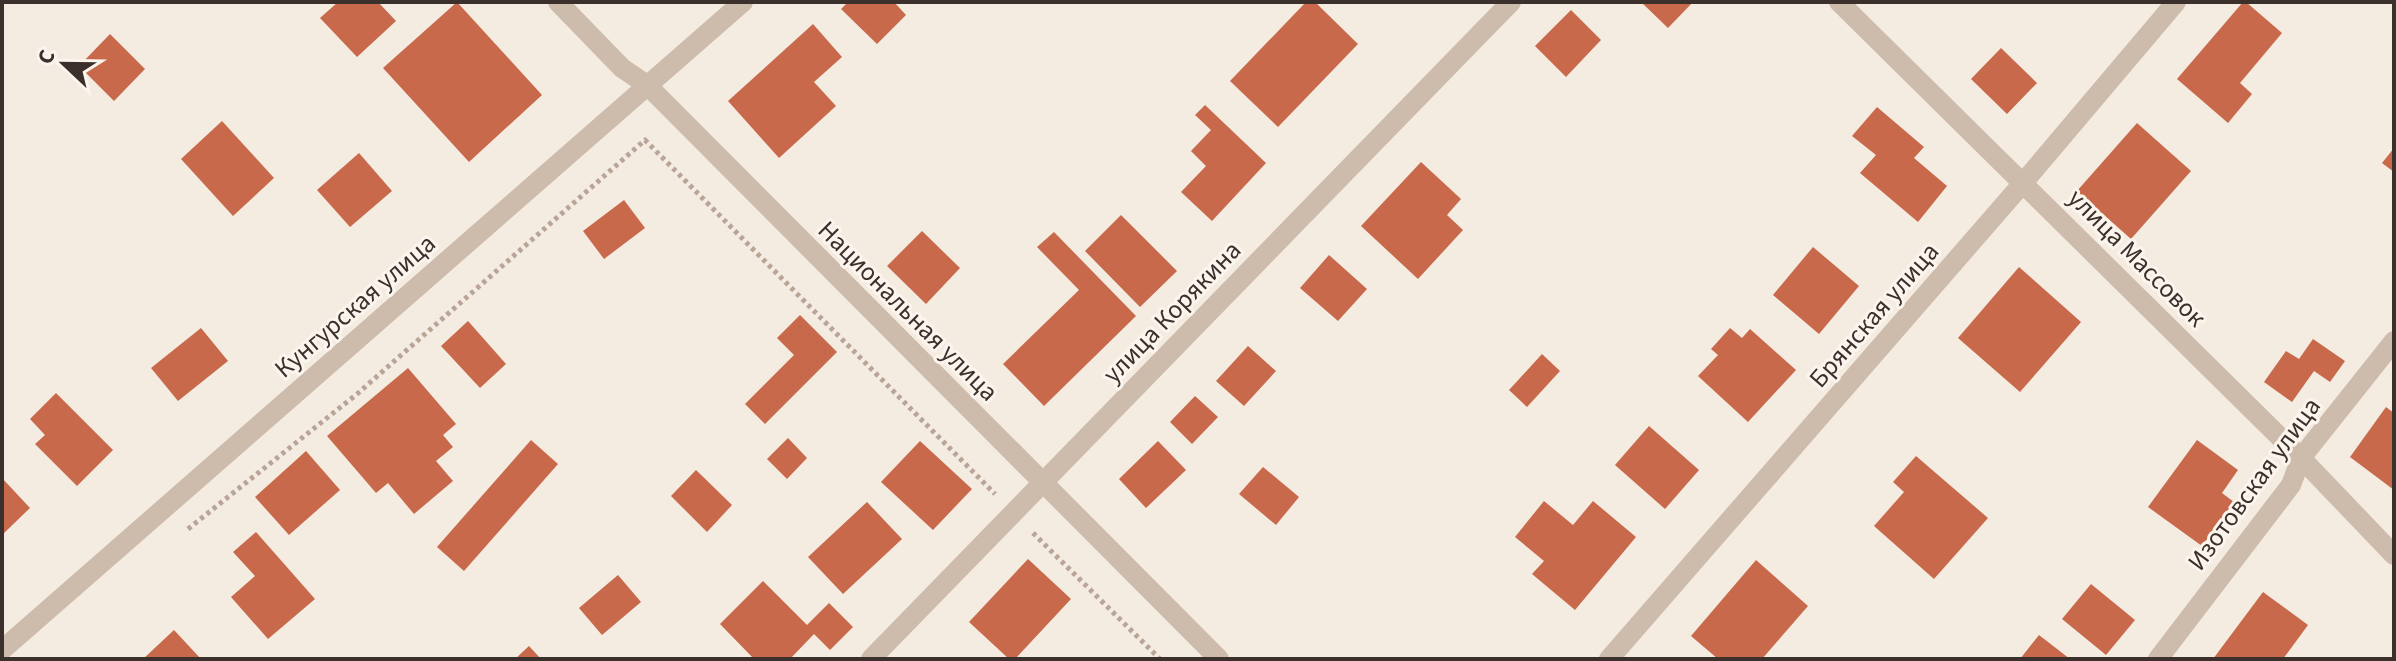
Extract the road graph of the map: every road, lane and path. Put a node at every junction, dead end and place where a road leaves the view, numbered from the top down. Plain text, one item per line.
1 (558, 2) edge
2 (743, 2) edge
3 (1511, 2) edge
4 (1839, 2) edge
5 (2176, 2) edge
6 (647, 85) junction
7 (2023, 183) junction
8 (2394, 341) edge
9 (2301, 458) junction
10 (1041, 483) junction
11 (1012, 512) junction
12 (187, 530) dead end
13 (2394, 555) edge
14 (2, 650) edge
15 (871, 659) edge
16 (1160, 659) edge
17 (1219, 659) edge
18 (1609, 659) edge
19 (2158, 659) edge

1 - 6 street, Национальная улица
2 - 6 street, Кунгурская улица
3 - 10 street, улица Корякина
4 - 7 street, улица Массовок
5 - 7 street, Брянская улица
6 - 10 street, Национальная улица
6 - 14 street, Кунгурская улица
7 - 9 street, улица Массовок
7 - 18 street, Брянская улица
8 - 9 street, Изотовская улица
9 - 13 street, улица Массовок
9 - 19 street, Изотовская улица
10 - 11 street, улица Корякина
10 - 17 street, Национальная улица
11 - 12 path
11 - 15 street, улица Корякина
11 - 16 path

